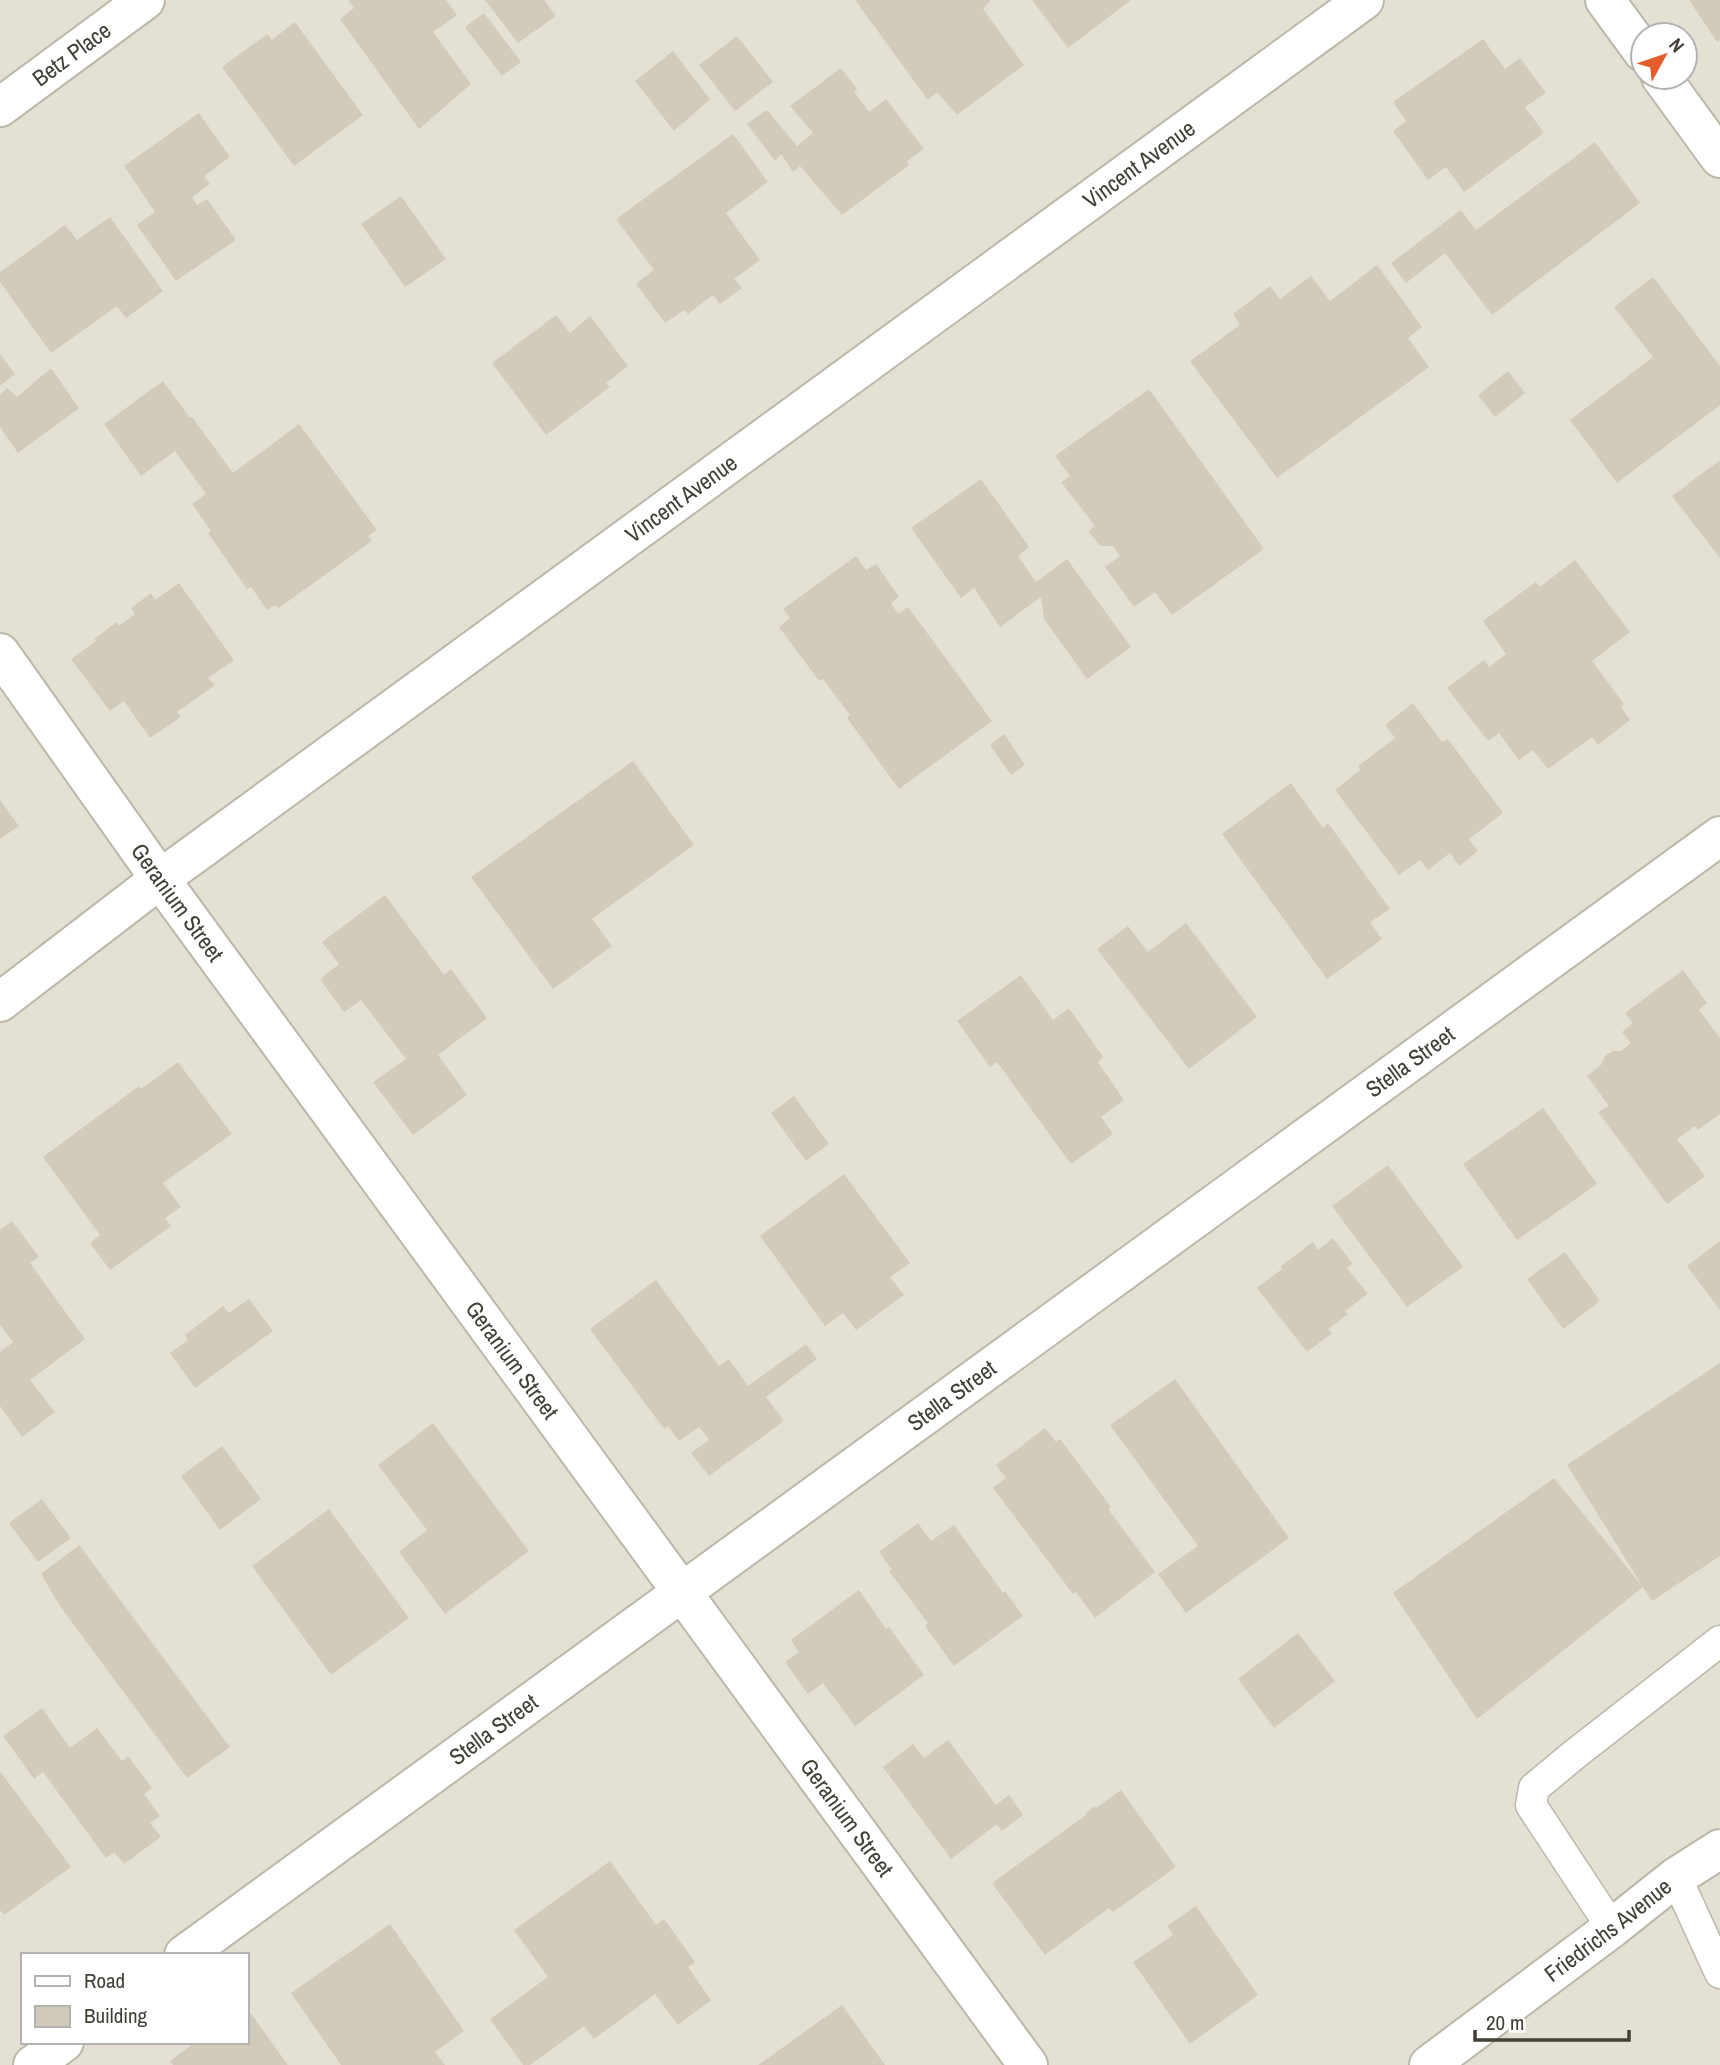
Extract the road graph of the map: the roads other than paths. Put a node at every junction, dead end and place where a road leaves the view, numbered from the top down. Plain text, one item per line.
1 (145, 0) edge
2 (1364, 0) edge
3 (1605, 0) edge
4 (1629, 33) edge
5 (1671, 91) edge
6 (0, 107) edge
7 (1720, 158) edge
8 (0, 653) edge
9 (1720, 836) edge
10 (160, 879) junction
11 (0, 1002) edge
12 (681, 1592) junction
13 (1720, 1641) edge
14 (1720, 1849) edge
15 (1676, 1877) junction
16 (1612, 1928) junction
17 (187, 1953) edge
18 (1720, 1973) edge
19 (61, 2044) edge
20 (33, 2065) edge
21 (1028, 2065) edge
22 (1429, 2065) edge

1 - 6 street, Betz Place
2 - 10 street, Vincent Avenue
3 - 4 street
5 - 7 street
8 - 10 street, Geranium Street
9 - 12 street, Stella Street
10 - 11 street, Vincent Avenue
10 - 12 street, Geranium Street
12 - 17 street, Stella Street
12 - 21 street, Geranium Street
13 - 16 lane
14 - 15 street, Friedrichs Avenue
15 - 16 street, Friedrichs Avenue
15 - 18 lane
16 - 22 street, Friedrichs Avenue
19 - 20 street

